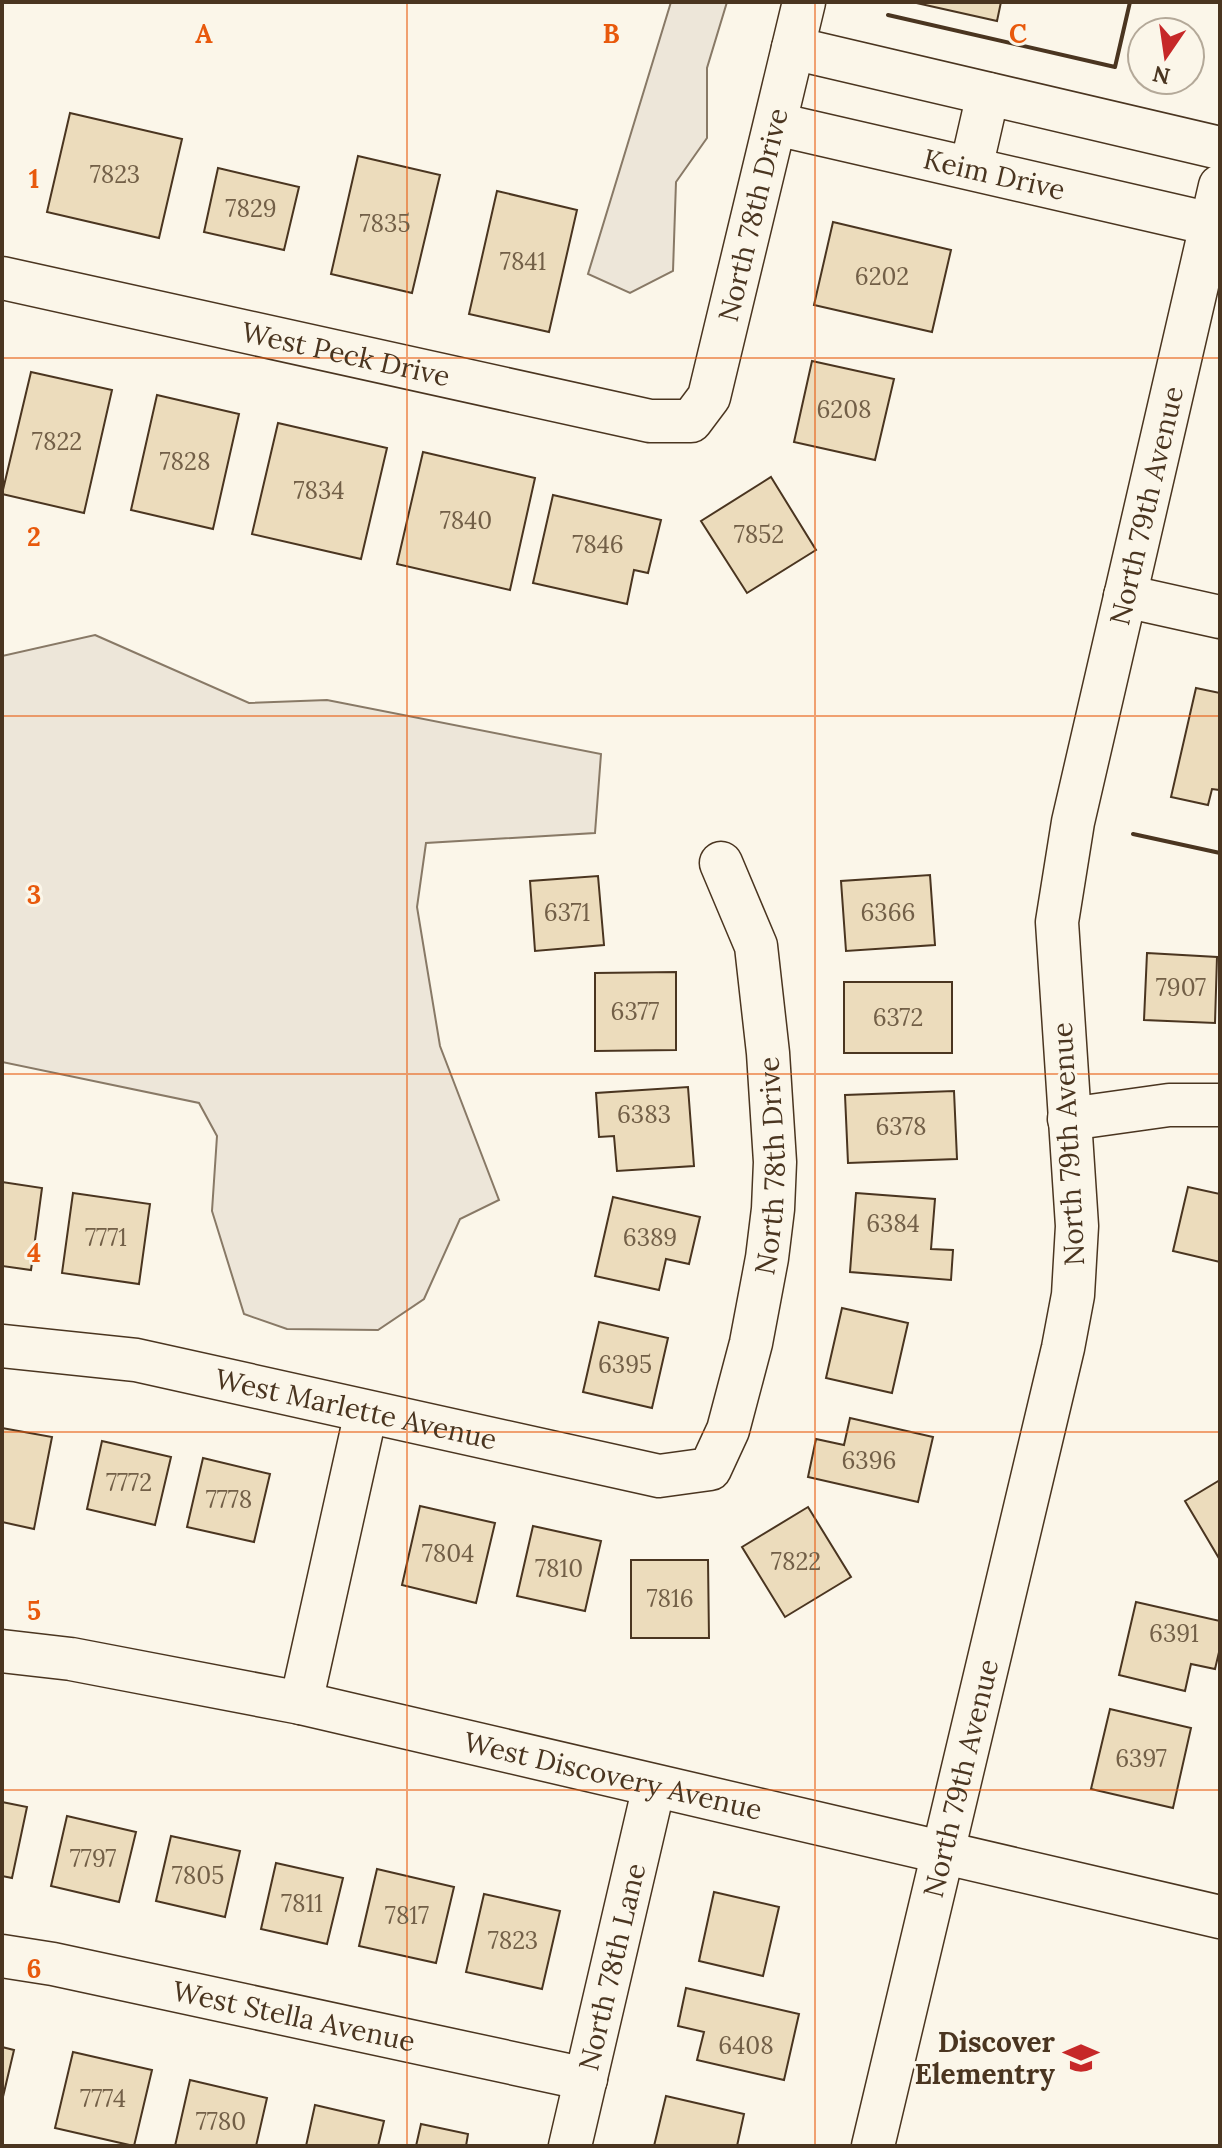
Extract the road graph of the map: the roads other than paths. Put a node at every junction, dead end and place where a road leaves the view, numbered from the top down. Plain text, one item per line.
1 (804, 2) edge
2 (793, 48) junction
3 (988, 94) junction
4 (776, 124) junction
5 (1220, 148) edge
6 (971, 168) junction
7 (1216, 205) edge
8 (2, 278) edge
9 (691, 421) joint
10 (1125, 596) junction
11 (1220, 617) edge
12 (721, 863) dead end
13 (1220, 1105) edge
14 (1069, 1119) junction
15 (2, 1346) edge
16 (366, 1412) junction
17 (710, 1469) joint
18 (2, 1651) edge
19 (301, 1703) junction
20 (654, 1786) junction
21 (941, 1852) junction
22 (1220, 1917) edge
23 (2, 1956) edge
24 (586, 2079) junction
25 (570, 2146) edge
26 (873, 2146) edge

1 - 2 street, North 78th Drive
2 - 3 street
2 - 4 street, North 78th Drive
3 - 5 street
3 - 6 street
4 - 6 street, Keim Drive
4 - 9 street, North 78th Drive
6 - 7 street, Keim Drive
7 - 10 street, North 79th Avenue
8 - 9 street, West Peck Drive
10 - 11 street
10 - 14 street, North 79th Avenue
12 - 17 street, North 78th Drive
13 - 14 street
14 - 21 street, North 79th Avenue
15 - 16 street, West Marlette Avenue
16 - 17 street, West Marlette Avenue
16 - 19 street
18 - 19 street, West Discovery Avenue
19 - 20 street, West Discovery Avenue
20 - 21 street, West Discovery Avenue
20 - 24 street, North 78th Lane
21 - 22 street, West Discovery Avenue
21 - 26 street, North 79th Avenue
23 - 24 street, West Stella Avenue
24 - 25 street, North 78th Lane

